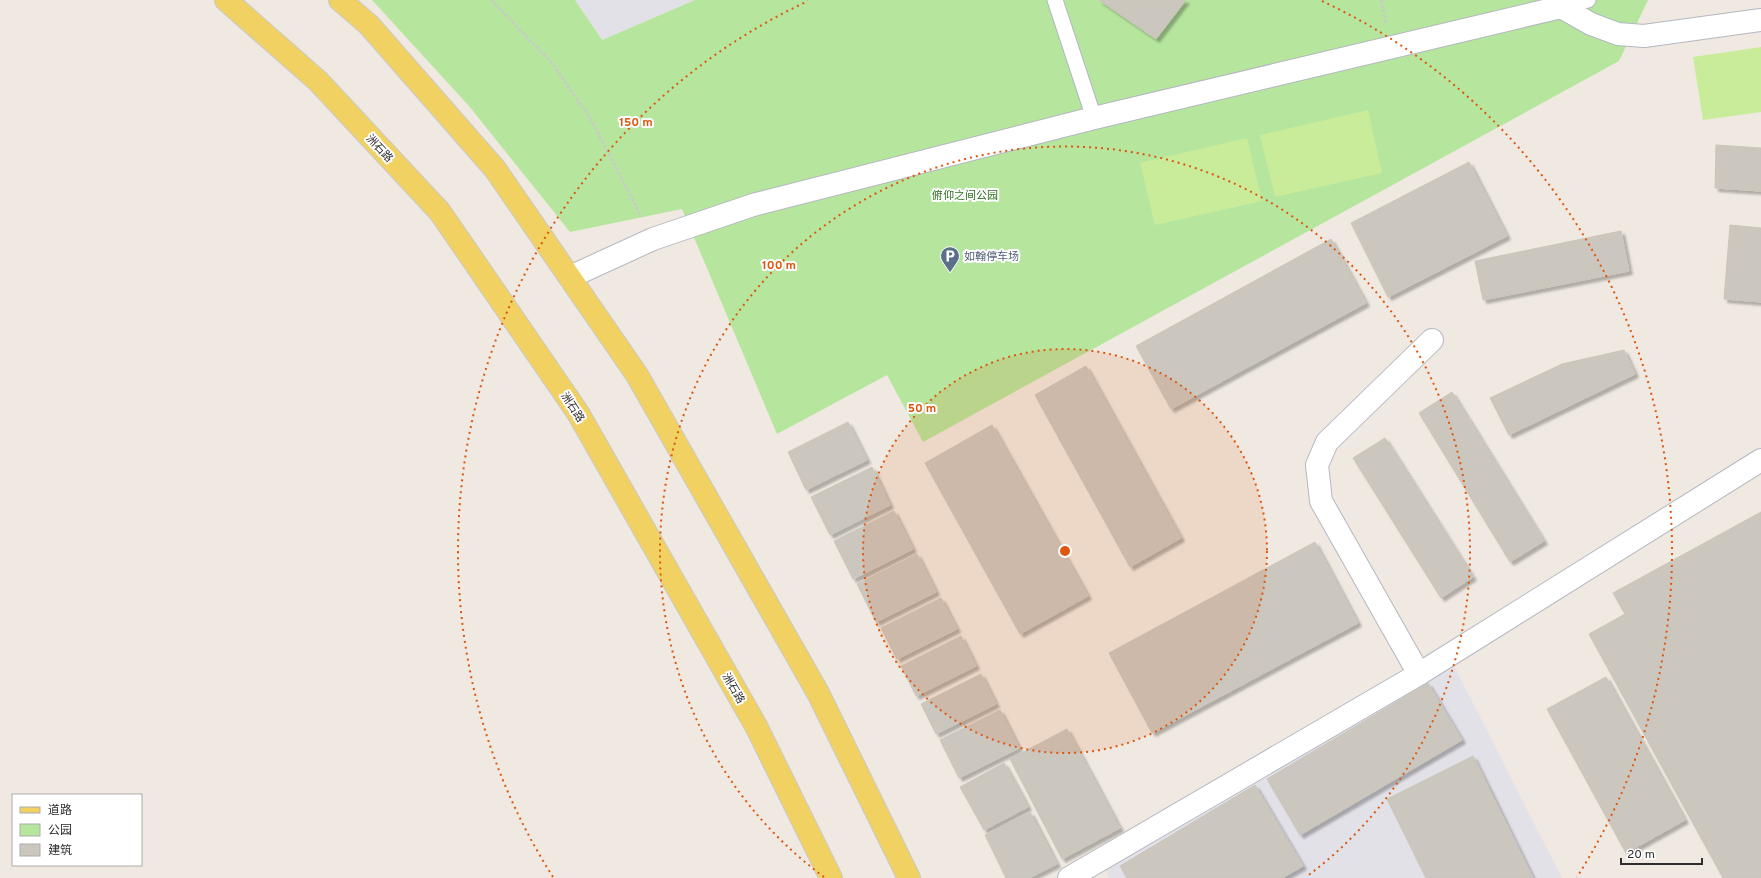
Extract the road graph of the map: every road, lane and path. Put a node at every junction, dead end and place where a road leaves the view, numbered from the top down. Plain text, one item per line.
1 (226, 0) edge
2 (340, 0) edge
3 (491, 0) edge
4 (1055, 0) edge
5 (1588, 0) edge
6 (1561, 7) junction
7 (1761, 20) edge
8 (1094, 118) junction
9 (653, 239) junction
10 (570, 277) junction
11 (1432, 340) dead end
12 (1761, 460) edge
13 (1419, 674) junction
14 (832, 878) edge
15 (909, 878) edge
16 (1069, 878) edge

1 - 14 main road, 洲石路
2 - 10 main road
3 - 9 path
4 - 8 lane
5 - 6 lane
6 - 7 street
6 - 8 street
8 - 9 street
9 - 10 street
10 - 15 main road
11 - 13 street
12 - 13 street
13 - 16 street

